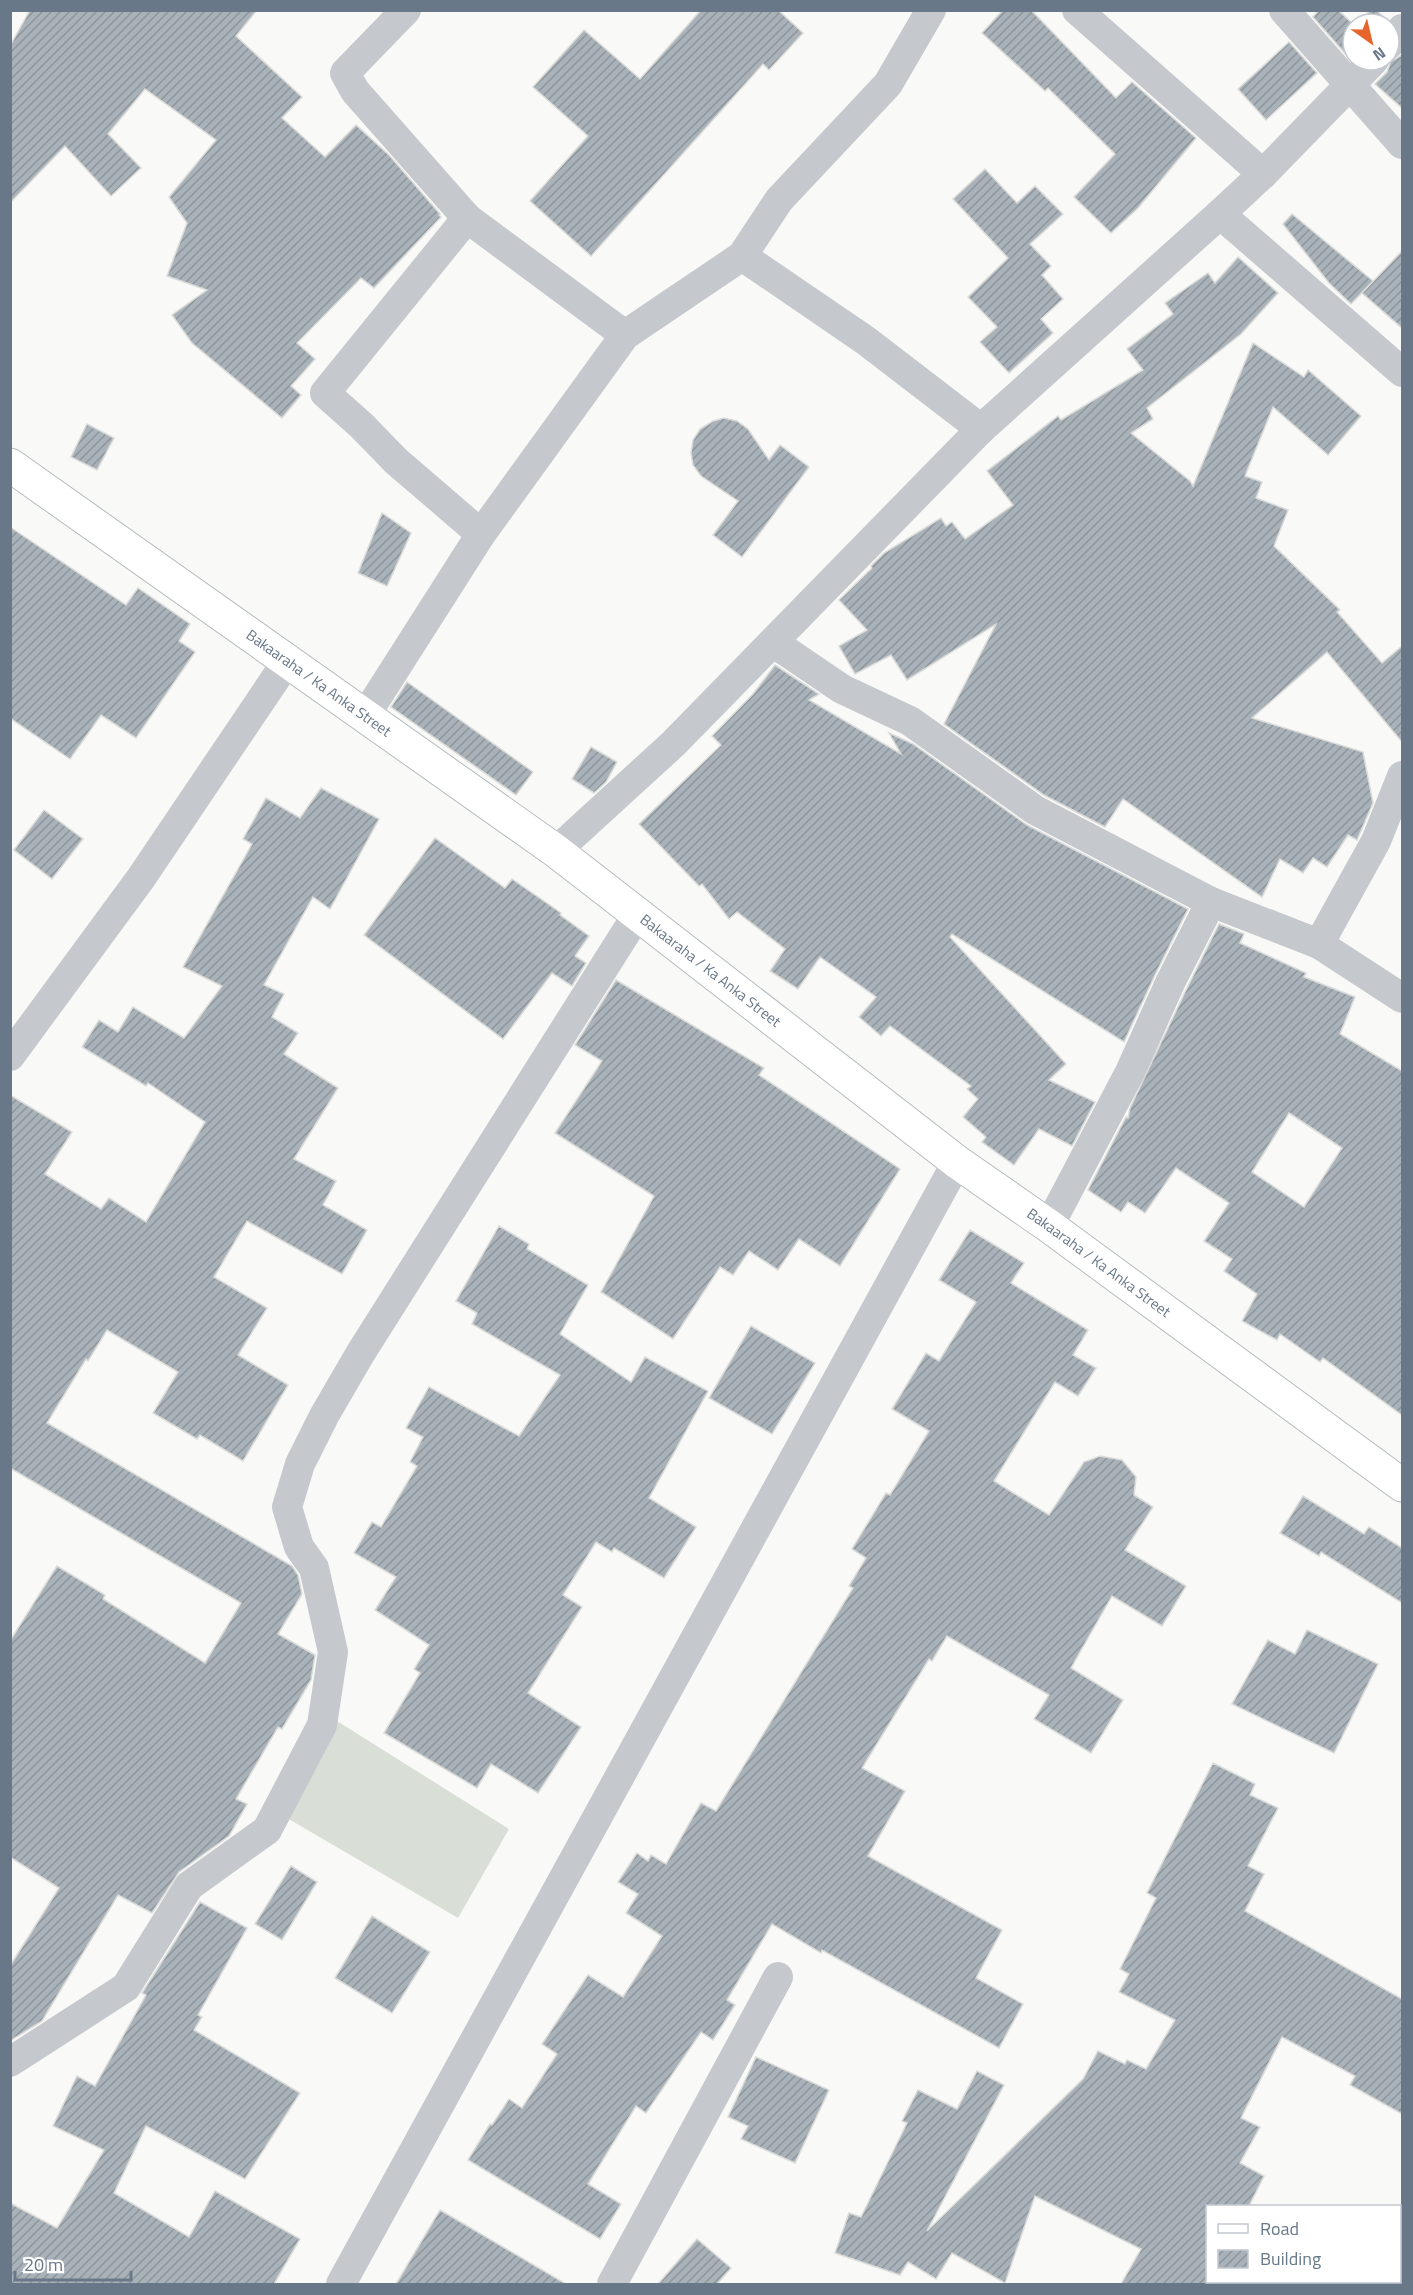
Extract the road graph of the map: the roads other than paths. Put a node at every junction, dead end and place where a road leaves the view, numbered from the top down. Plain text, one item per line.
1 (406, 10) edge
2 (931, 10) edge
3 (1077, 10) edge
4 (1284, 10) edge
5 (1362, 72) edge
6 (1350, 84) junction
7 (1402, 144) edge
8 (1263, 174) junction
9 (1220, 214) junction
10 (466, 218) junction
11 (742, 256) junction
12 (625, 335) junction
13 (1402, 372) edge
14 (981, 429) junction
15 (10, 465) edge
16 (481, 534) junction
17 (774, 643) junction
18 (288, 660) junction
19 (365, 716) junction
20 (1402, 776) edge
21 (556, 851) junction
22 (1211, 902) junction
23 (637, 915) junction
24 (1319, 944) junction
25 (1402, 998) edge
26 (10, 1056) edge
27 (957, 1162) junction
28 (1050, 1226) junction
29 (1402, 1485) edge
30 (778, 1977) dead end
31 (10, 2062) edge
32 (341, 2284) edge
33 (612, 2284) edge

1 - 10 street
2 - 11 street
3 - 8 street
4 - 6 street
5 - 6 street
6 - 7 street
6 - 8 street
8 - 9 street
9 - 13 street
9 - 14 street
10 - 12 street
10 - 16 street
11 - 12 street
11 - 14 street
12 - 16 street
14 - 17 street
15 - 18 street, Bakaaraha / Ka Anka Street
16 - 19 street
17 - 21 street
17 - 22 street
18 - 19 street, Bakaaraha / Ka Anka Street
18 - 26 street
19 - 21 street, Bakaaraha / Ka Anka Street
20 - 24 street
21 - 23 street, Bakaaraha / Ka Anka Street
22 - 24 street
22 - 28 street
23 - 27 street, Bakaaraha / Ka Anka Street
23 - 31 street
24 - 25 street
27 - 28 street, Bakaaraha / Ka Anka Street
27 - 32 street
28 - 29 street, Bakaaraha / Ka Anka Street
30 - 33 street

